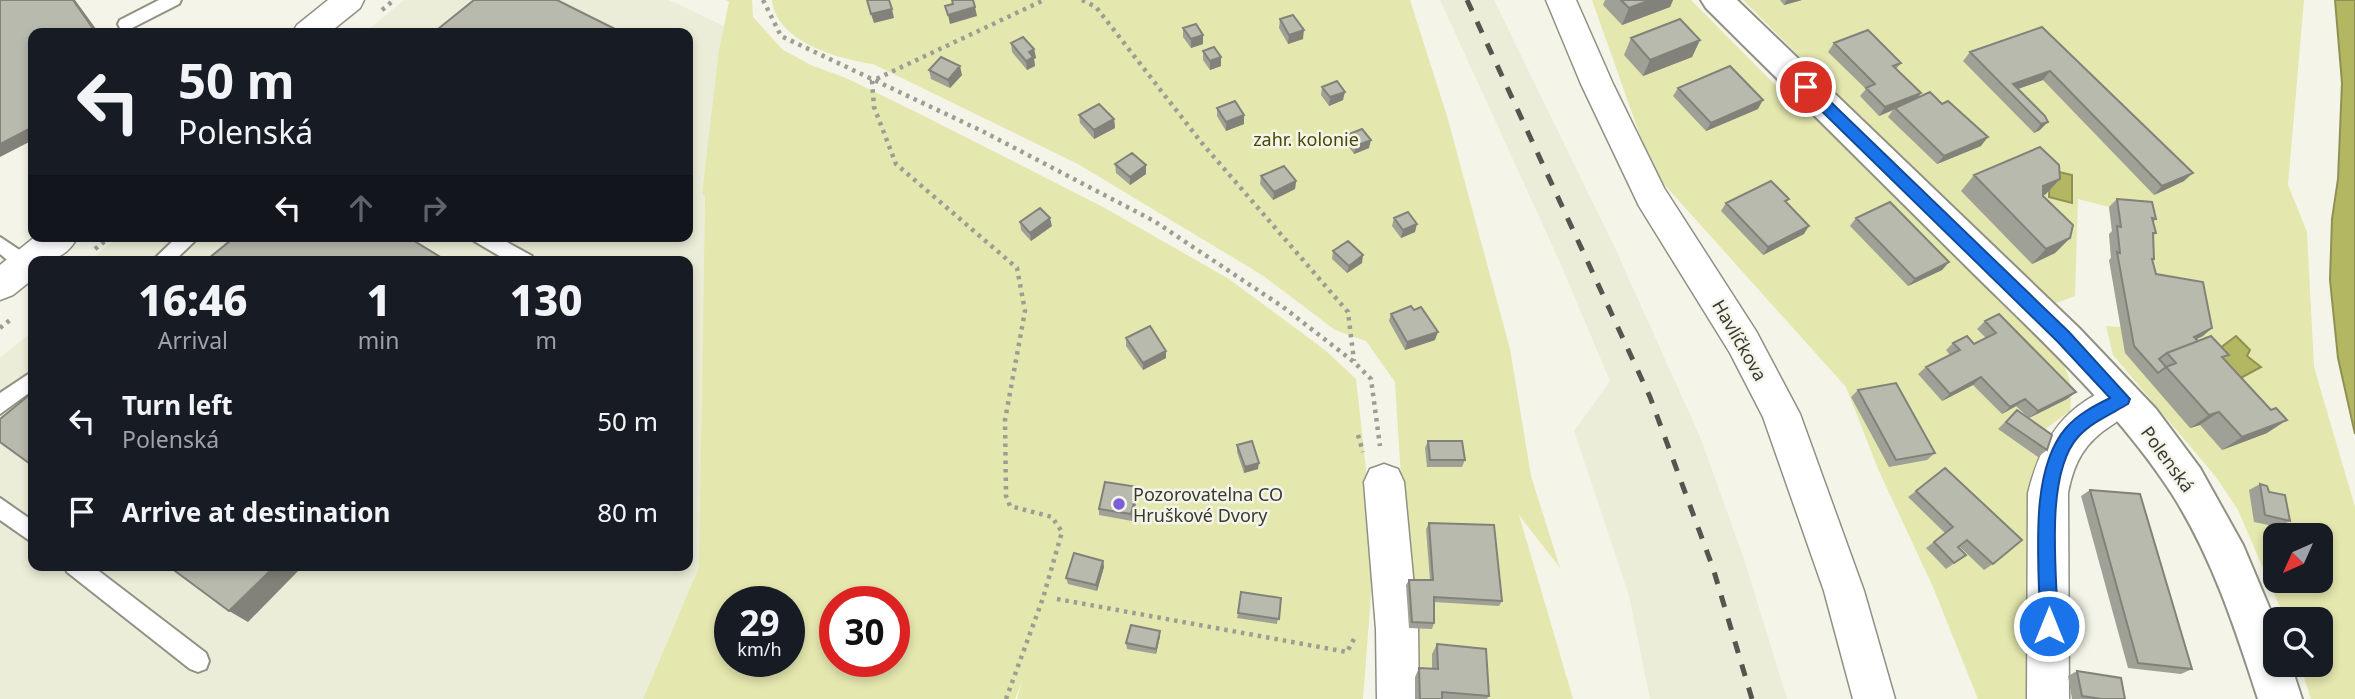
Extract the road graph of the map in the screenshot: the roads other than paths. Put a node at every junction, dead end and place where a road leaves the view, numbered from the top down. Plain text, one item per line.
1 (173, 0) edge
2 (349, 0) edge
3 (1561, 0) edge
4 (1717, 0) edge
5 (126, 24) dead end
6 (314, 28) edge
7 (50, 242) edge
8 (184, 242) edge
9 (491, 242) edge
10 (167, 256) edge
11 (516, 256) edge
12 (9, 265) edge
13 (28, 383) edge
14 (2122, 399) junction
15 (0, 405) edge
16 (1384, 481) road end
17 (0, 507) edge
18 (28, 529) edge
19 (83, 571) edge
20 (198, 662) dead end
21 (1398, 699) edge
22 (1874, 699) edge
23 (2048, 699) edge
24 (2280, 699) edge

1 - 5 lane
2 - 6 street
3 - 22 street, Havlíčkova
4 - 14 street, Polenská
7 - 12 street
8 - 10 lane
9 - 11 lane
13 - 15 lane
14 - 23 street
14 - 24 street, Polenská
16 - 21 street
17 - 18 lane
19 - 20 lane

